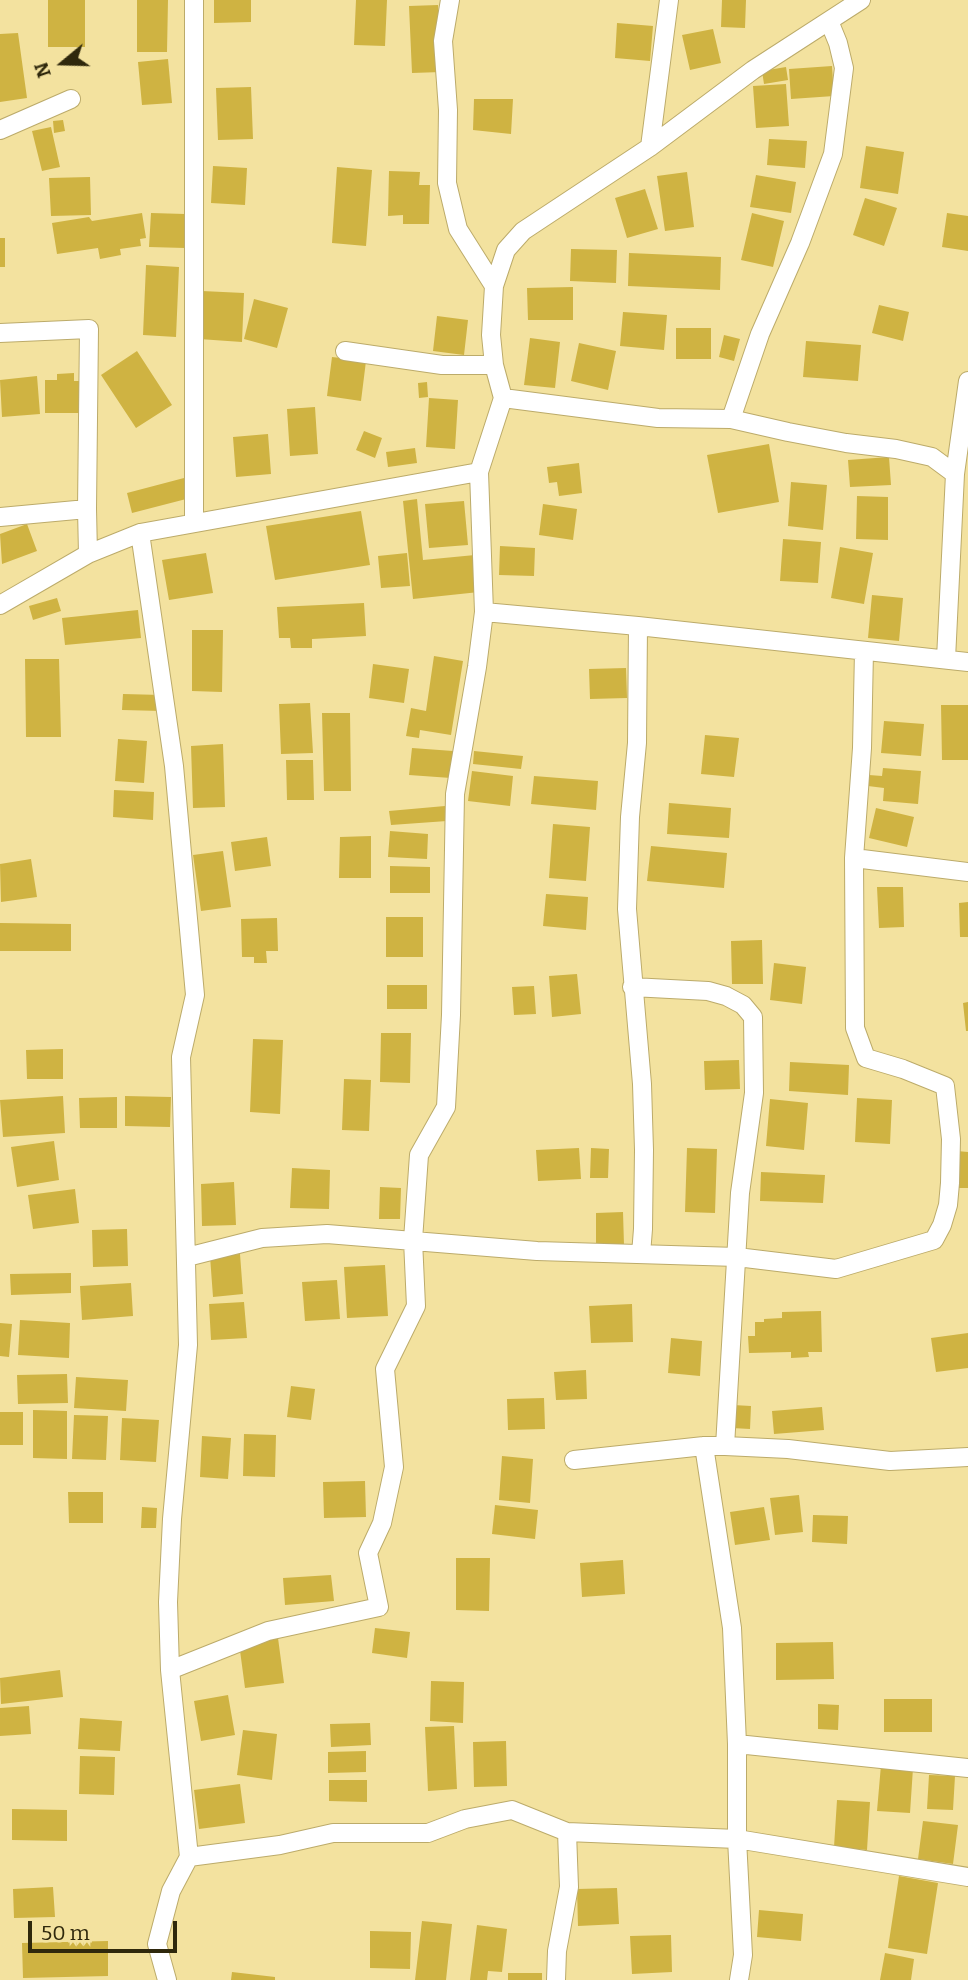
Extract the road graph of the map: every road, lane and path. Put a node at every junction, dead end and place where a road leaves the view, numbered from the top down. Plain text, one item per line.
1 (194, 0) edge
2 (450, 0) edge
3 (669, 0) edge
4 (861, 0) edge
5 (829, 21) junction
6 (71, 99) dead end
7 (0, 130) edge
8 (650, 147) junction
9 (494, 286) junction
10 (0, 332) edge
11 (345, 351) dead end
12 (494, 366) junction
13 (968, 381) edge
14 (503, 398) junction
15 (732, 419) junction
16 (480, 472) junction
17 (955, 474) junction
18 (87, 509) junction
19 (0, 517) edge
20 (194, 523) junction
21 (140, 533) junction
22 (88, 555) junction
23 (0, 605) edge
24 (484, 612) junction
25 (638, 625) junction
26 (864, 651) junction
27 (946, 659) junction
28 (968, 662) edge
29 (854, 858) junction
30 (968, 872) edge
31 (632, 987) junction
32 (413, 1240) junction
33 (641, 1254) junction
34 (187, 1257) junction
35 (737, 1257) junction
36 (704, 1446) junction
37 (725, 1446) junction
38 (968, 1457) edge
39 (574, 1460) dead end
40 (170, 1670) junction
41 (737, 1744) junction
42 (968, 1768) edge
43 (567, 1832) junction
44 (737, 1839) junction
45 (189, 1857) junction
46 (968, 1877) edge
47 (167, 1980) edge
48 (556, 1980) edge
49 (739, 1980) edge

1 - 20 street
2 - 9 street
3 - 8 street
4 - 5 street
5 - 8 street
5 - 15 street
6 - 7 street
8 - 9 street
9 - 12 street
10 - 18 street
11 - 12 street
12 - 14 street
13 - 17 street
14 - 15 street
14 - 16 street
15 - 17 street
16 - 20 street
16 - 24 street
17 - 27 street
18 - 19 street
18 - 22 street
20 - 21 street
21 - 22 street
21 - 34 street
22 - 23 street
24 - 25 street
24 - 32 street
25 - 26 street
25 - 31 street
26 - 27 street
26 - 29 street
27 - 28 street
29 - 30 street
29 - 35 street
31 - 33 street
31 - 35 street
32 - 33 street
32 - 34 street
32 - 40 street
33 - 35 street
34 - 40 street
35 - 37 street
36 - 37 street
36 - 39 street
36 - 41 street
37 - 38 street
40 - 45 street
41 - 42 street
41 - 44 street
43 - 44 street
43 - 45 street
43 - 48 street
44 - 46 street
44 - 49 street
45 - 47 street

